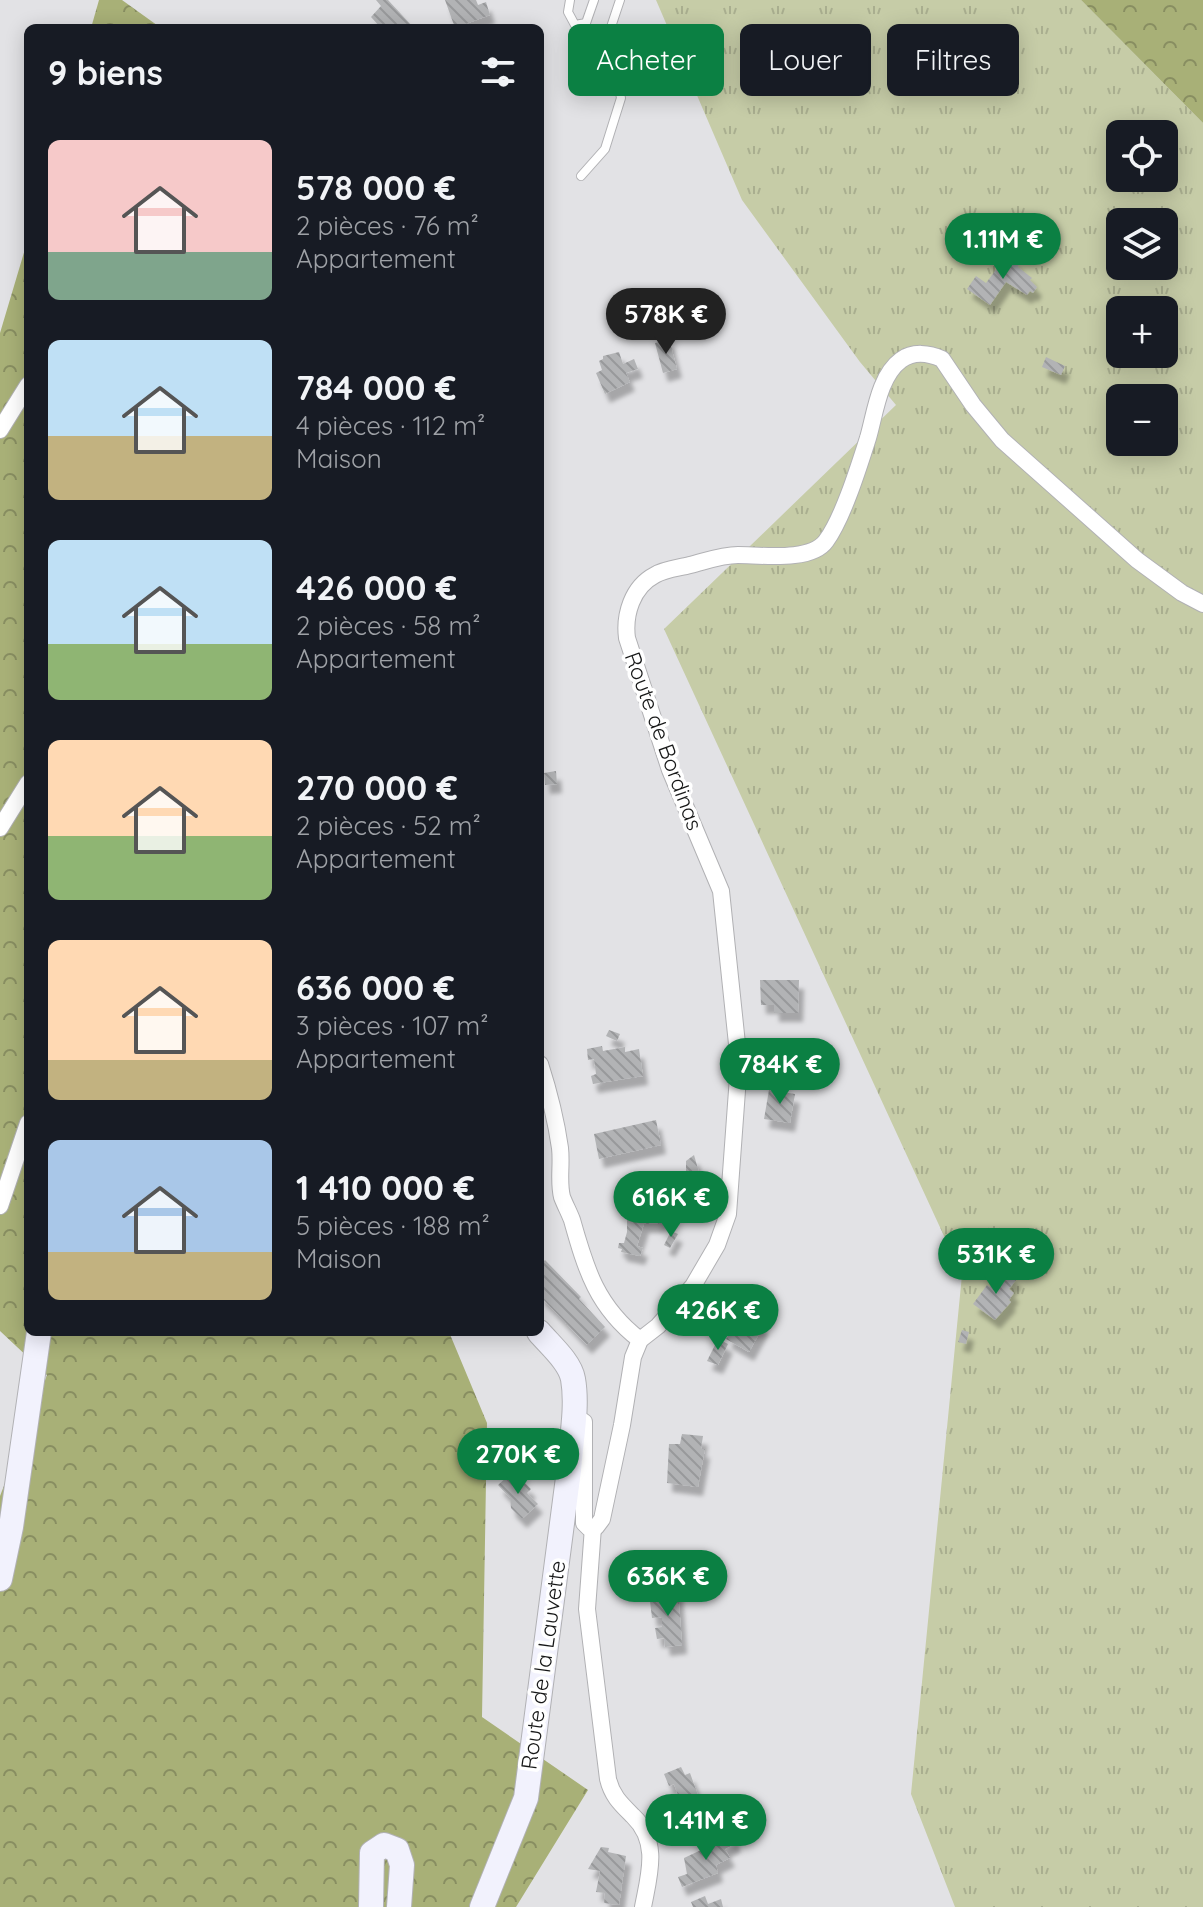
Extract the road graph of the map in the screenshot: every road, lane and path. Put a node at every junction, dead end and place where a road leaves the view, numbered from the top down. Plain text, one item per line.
1 (570, 0) edge
2 (594, 0) edge
3 (620, 0) edge
4 (581, 176) dead end
5 (24, 391) edge
6 (0, 430) edge
7 (1203, 604) edge
8 (24, 789) edge
9 (0, 828) edge
10 (544, 1077) edge
11 (24, 1135) edge
12 (0, 1206) edge
13 (38, 1336) edge
14 (543, 1336) edge
15 (640, 1340) junction
16 (573, 1416) junction
17 (593, 1527) junction
18 (0, 1579) edge
19 (371, 1907) edge
20 (399, 1907) edge
21 (482, 1907) edge
22 (643, 1907) edge

1 - 2 lane
3 - 4 lane
5 - 6 street
7 - 15 street, Route de Bordinas
8 - 9 street
10 - 15 street
11 - 12 street
13 - 18 street
14 - 16 street, Route de la Lauvette
15 - 17 street
16 - 17 street
16 - 21 street, Route de la Lauvette
17 - 22 street
19 - 20 street

